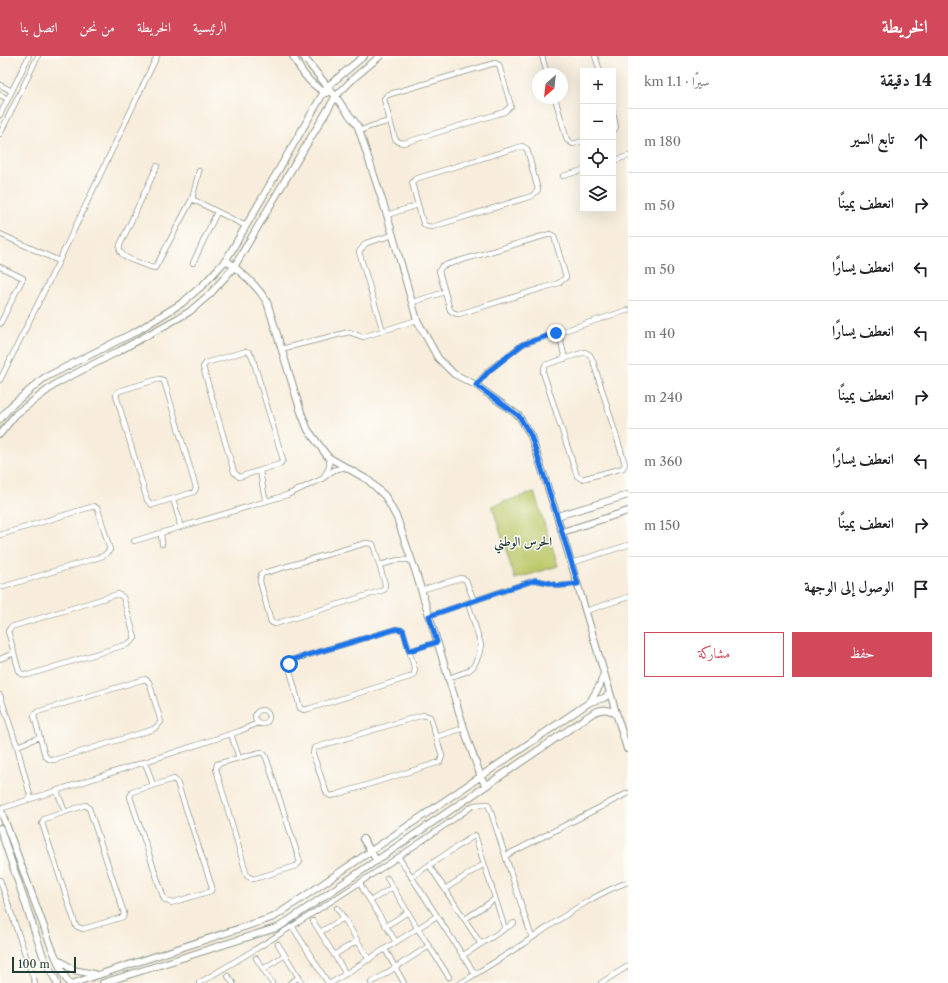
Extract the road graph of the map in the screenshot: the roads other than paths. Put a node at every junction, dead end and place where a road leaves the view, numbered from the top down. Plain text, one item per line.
1 (29, 56) edge
2 (38, 56) edge
3 (157, 56) edge
4 (292, 56) edge
5 (303, 56) edge
6 (364, 56) edge
7 (380, 56) edge
8 (542, 56) edge
9 (595, 56) edge
10 (546, 68) edge
11 (599, 68) edge
12 (0, 86) edge
13 (328, 86) junction
14 (12, 91) junction
15 (324, 92) junction
16 (0, 95) edge
17 (336, 96) junction
18 (8, 99) junction
19 (557, 104) edge
20 (0, 115) edge
21 (390, 121) junction
22 (359, 131) junction
23 (0, 134) edge
24 (580, 142) edge
25 (628, 156) edge
26 (616, 160) edge
27 (157, 166) dead end
28 (199, 171) dead end
29 (580, 171) edge
30 (563, 176) dead end
31 (192, 199) junction
32 (418, 205) junction
33 (217, 212) junction
34 (387, 215) junction
35 (246, 226) junction
36 (0, 234) edge
37 (393, 235) junction
38 (226, 260) junction
39 (59, 261) junction
40 (193, 263) dead end
41 (0, 267) edge
42 (234, 267) junction
43 (445, 292) junction
44 (413, 302) junction
45 (628, 310) edge
46 (417, 320) junction
47 (0, 324) edge
48 (383, 331) junction
49 (556, 333) junction
50 (281, 349) junction
51 (565, 359) junction
52 (0, 380) edge
53 (476, 385) junction
54 (0, 419) edge
55 (0, 434) edge
56 (328, 457) junction
57 (346, 467) junction
58 (260, 470) junction
59 (322, 479) junction
60 (628, 495) edge
61 (173, 499) junction
62 (267, 501) junction
63 (628, 511) edge
64 (557, 516) junction
65 (180, 527) junction
66 (562, 532) junction
67 (161, 533) junction
68 (0, 535) edge
69 (134, 541) dead end
70 (162, 544) dead end
71 (628, 545) edge
72 (411, 560) junction
73 (571, 563) junction
74 (380, 565) junction
75 (578, 584) junction
76 (0, 586) edge
77 (421, 590) junction
78 (628, 597) edge
79 (474, 601) junction
80 (468, 603) junction
81 (586, 611) junction
82 (429, 616) junction
83 (437, 642) junction
84 (409, 651) junction
85 (14, 653) junction
86 (0, 659) edge
87 (604, 673) junction
88 (449, 678) junction
89 (610, 694) junction
90 (0, 695) edge
91 (590, 702) junction
92 (601, 708) junction
93 (617, 715) junction
94 (258, 722) dead end
95 (464, 728) junction
96 (231, 734) junction
97 (40, 738) junction
98 (436, 738) junction
99 (17, 746) junction
100 (628, 750) edge
101 (239, 758) junction
102 (144, 762) junction
103 (481, 777) junction
104 (153, 786) junction
105 (486, 786) junction
106 (57, 791) junction
107 (628, 793) edge
108 (31, 799) junction
109 (0, 809) edge
110 (65, 812) junction
111 (0, 828) edge
112 (363, 839) dead end
113 (371, 852) junction
114 (505, 856) junction
115 (399, 858) junction
116 (377, 861) junction
117 (484, 864) junction
118 (429, 865) junction
119 (411, 877) junction
120 (387, 878) dead end
121 (0, 880) edge
122 (628, 882) edge
123 (360, 883) junction
124 (393, 887) junction
125 (445, 889) junction
126 (495, 899) junction
127 (370, 901) junction
128 (337, 908) dead end
129 (408, 912) junction
130 (437, 916) junction
131 (344, 918) junction
132 (465, 919) junction
133 (313, 921) dead end
134 (514, 923) dead end
135 (292, 926) junction
136 (386, 926) junction
137 (418, 929) junction
138 (505, 929) junction
139 (320, 932) junction
140 (532, 938) junction
141 (357, 941) junction
142 (398, 941) junction
143 (278, 944) dead end
144 (481, 944) junction
145 (429, 946) junction
146 (385, 950) junction
147 (285, 955) junction
148 (334, 955) junction
149 (462, 956) junction
150 (56, 958) junction
151 (256, 958) dead end
152 (369, 960) junction
153 (628, 966) edge
154 (395, 967) junction
155 (263, 969) junction
156 (346, 974) junction
157 (475, 974) junction
158 (96, 975) junction
159 (228, 976) dead end
160 (450, 977) dead end
161 (299, 978) junction
162 (379, 978) junction
163 (35, 983) edge
164 (57, 983) edge
165 (69, 983) edge
166 (74, 983) edge
167 (103, 983) edge
168 (199, 983) edge
169 (233, 983) edge
170 (272, 983) edge
171 (290, 983) edge
172 (302, 983) edge
173 (329, 983) edge
174 (371, 983) edge
175 (382, 983) edge
176 (404, 983) edge
177 (461, 983) edge
178 (602, 983) edge

1 - 14 street
2 - 23 street
3 - 39 street
4 - 15 street
5 - 13 street
6 - 13 street
7 - 17 street
8 - 10 street
9 - 11 street
12 - 14 street
13 - 15 street
13 - 17 street
14 - 18 street
15 - 17 street
15 - 35 street
16 - 18 street
17 - 22 street
17 - 42 street
18 - 20 street
19 - 24 street
21 - 21 street
21 - 22 street
22 - 34 street
25 - 26 street
27 - 31 street
28 - 31 street
29 - 30 street
31 - 33 street
32 - 32 street
32 - 34 street
33 - 35 street
33 - 40 street
34 - 37 street
35 - 38 street
36 - 39 street
37 - 44 street
37 - 48 street
38 - 42 street
38 - 54 street
39 - 52 street
41 - 47 street
42 - 50 street
42 - 55 street
43 - 43 street
43 - 44 street
44 - 46 street
45 - 49 street
46 - 48 street
46 - 53 street
48 - 50 street
49 - 51 street
49 - 53 street
50 - 56 street
51 - 51 street
53 - 64 street
56 - 57 street
56 - 59 street
57 - 59 street
57 - 72 street
58 - 58 street
58 - 62 street
59 - 62 street
60 - 64 street
61 - 61 street
61 - 65 street
62 - 65 street
63 - 66 street
64 - 66 street
65 - 67 street
66 - 73 street
67 - 69 street
67 - 70 street
68 - 76 street
71 - 73 street
72 - 74 street
72 - 77 street
73 - 75 street
74 - 74 street
75 - 79 street
75 - 81 street
77 - 79 street
77 - 82 street
78 - 81 street
79 - 80 street
80 - 82 street
80 - 88 street
81 - 87 street
82 - 83 street
83 - 84 street
83 - 88 street
84 - 84 street
85 - 85 street
85 - 86 street
87 - 89 street
87 - 91 street
88 - 95 street
89 - 91 street
89 - 92 street
89 - 93 street
90 - 99 street
91 - 103 street
92 - 93 street
92 - 105 street
93 - 100 street
94 - 96 street
95 - 98 street
95 - 103 street
96 - 101 street
96 - 102 street
97 - 97 street
97 - 99 street
98 - 98 street
99 - 108 street
101 - 101 street
102 - 104 street
102 - 106 street
103 - 105 street
103 - 113 street
104 - 104 street
105 - 116 street
106 - 108 street
106 - 110 street
107 - 114 street
108 - 109 street
109 - 150 street
110 - 110 street
111 - 164 street
112 - 113 street
113 - 116 street
113 - 158 street
114 - 115 street
114 - 140 street
115 - 119 street
115 - 123 street
116 - 167 street
117 - 118 street
117 - 125 street
117 - 126 street
118 - 119 street
118 - 125 street
119 - 130 street
120 - 124 street
121 - 163 street
122 - 140 street
123 - 127 street
123 - 135 street
124 - 127 street
124 - 129 street
125 - 132 street
126 - 132 street
126 - 138 street
127 - 136 street
128 - 131 street
129 - 136 street
129 - 137 street
130 - 137 street
130 - 149 street
131 - 139 street
131 - 141 street
132 - 144 street
133 - 139 street
134 - 138 street
135 - 168 street
135 - 173 street
136 - 142 street
137 - 142 street
137 - 145 street
138 - 144 street
139 - 148 street
140 - 157 street
141 - 148 street
141 - 152 street
142 - 146 street
143 - 147 street
144 - 149 street
145 - 154 street
145 - 160 street
146 - 152 street
146 - 154 street
147 - 155 street
147 - 161 street
148 - 156 street
149 - 157 street
150 - 158 street
150 - 165 street
151 - 155 street
152 - 156 street
153 - 178 street
154 - 162 street
154 - 176 street
155 - 170 street
156 - 173 street
157 - 177 street
158 - 166 street
159 - 169 street
161 - 171 street
161 - 172 street
162 - 174 street
162 - 175 street

